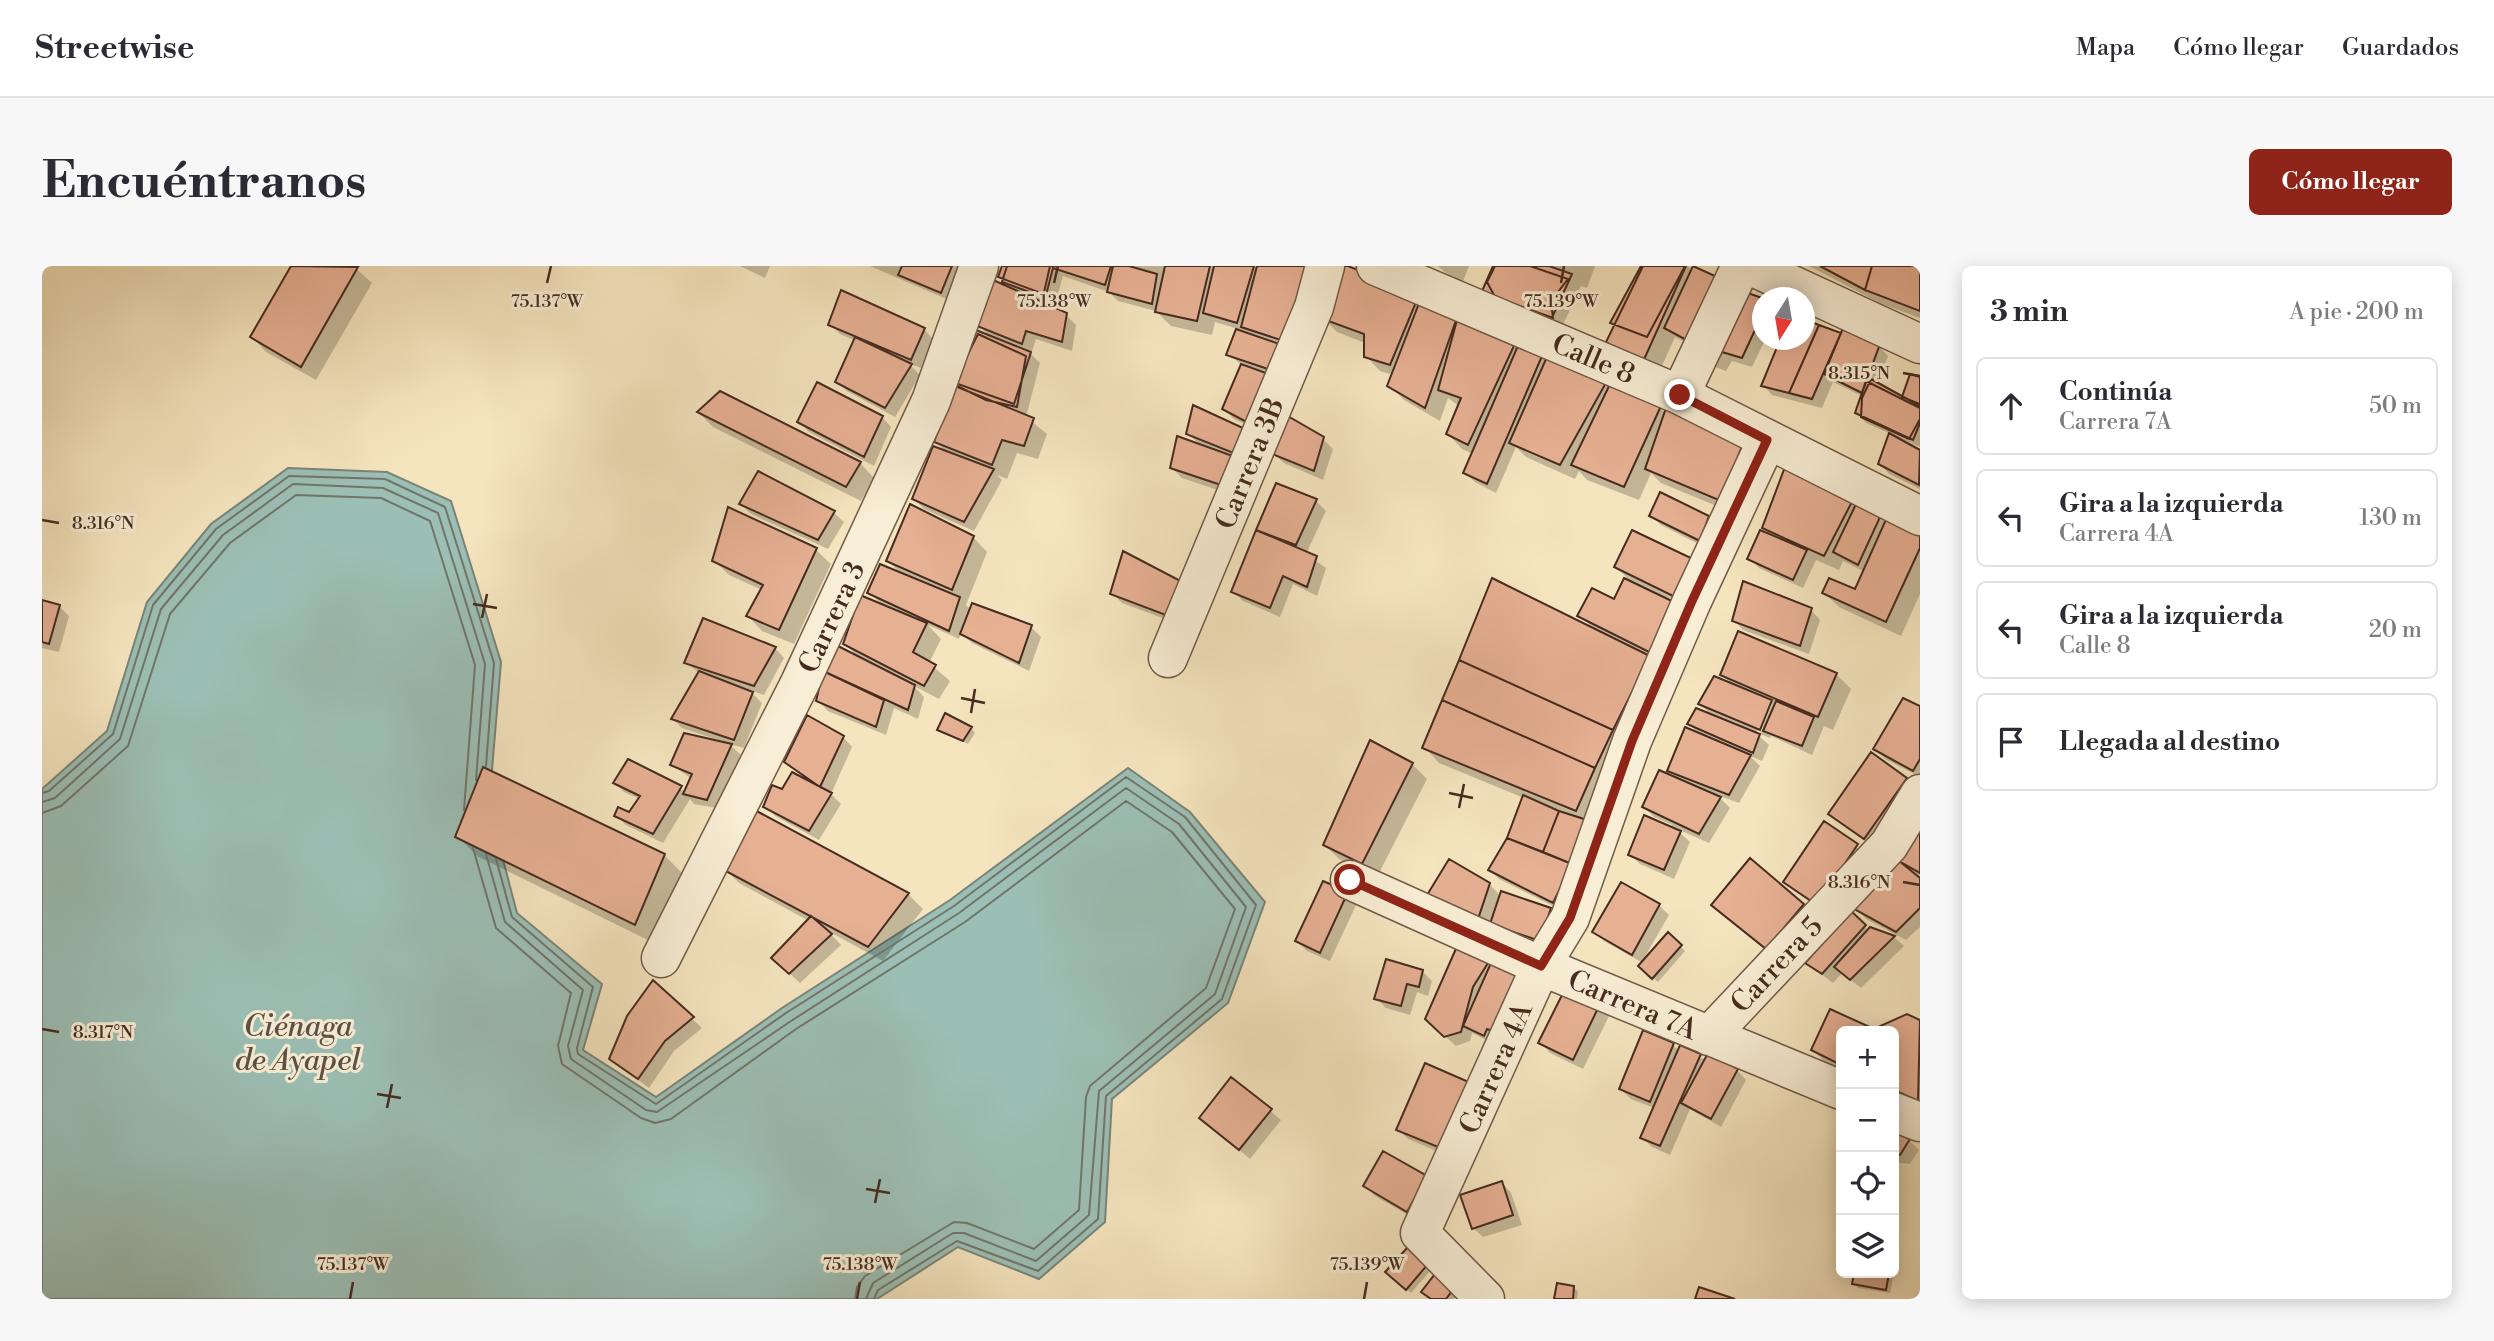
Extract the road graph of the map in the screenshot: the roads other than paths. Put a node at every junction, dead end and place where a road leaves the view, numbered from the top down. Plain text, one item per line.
1 (979, 266) edge
2 (1325, 266) edge
3 (1376, 266) edge
4 (1741, 266) edge
5 (1751, 266) edge
6 (1920, 344) edge
7 (1680, 395) junction
8 (1767, 440) junction
9 (1920, 516) edge
10 (1168, 658) dead end
11 (1920, 794) edge
12 (1350, 880) dead end
13 (661, 958) dead end
14 (1541, 966) junction
15 (1709, 1036) junction
16 (1839, 1089) edge
17 (1899, 1114) edge
18 (1920, 1122) edge
19 (1485, 1299) edge

1 - 13 street, Carrera 3
2 - 10 street, Carrera 3B
3 - 7 street, Calle 8
4 - 7 street
5 - 6 street
7 - 8 street, Calle 8
8 - 9 street, Calle 8
8 - 14 street, Carrera 4A
11 - 15 street, Carrera 5
12 - 14 street, Carrera 7A
14 - 15 street, Carrera 7A
14 - 19 street, Carrera 4A
15 - 16 street, Carrera 7A
17 - 18 street

